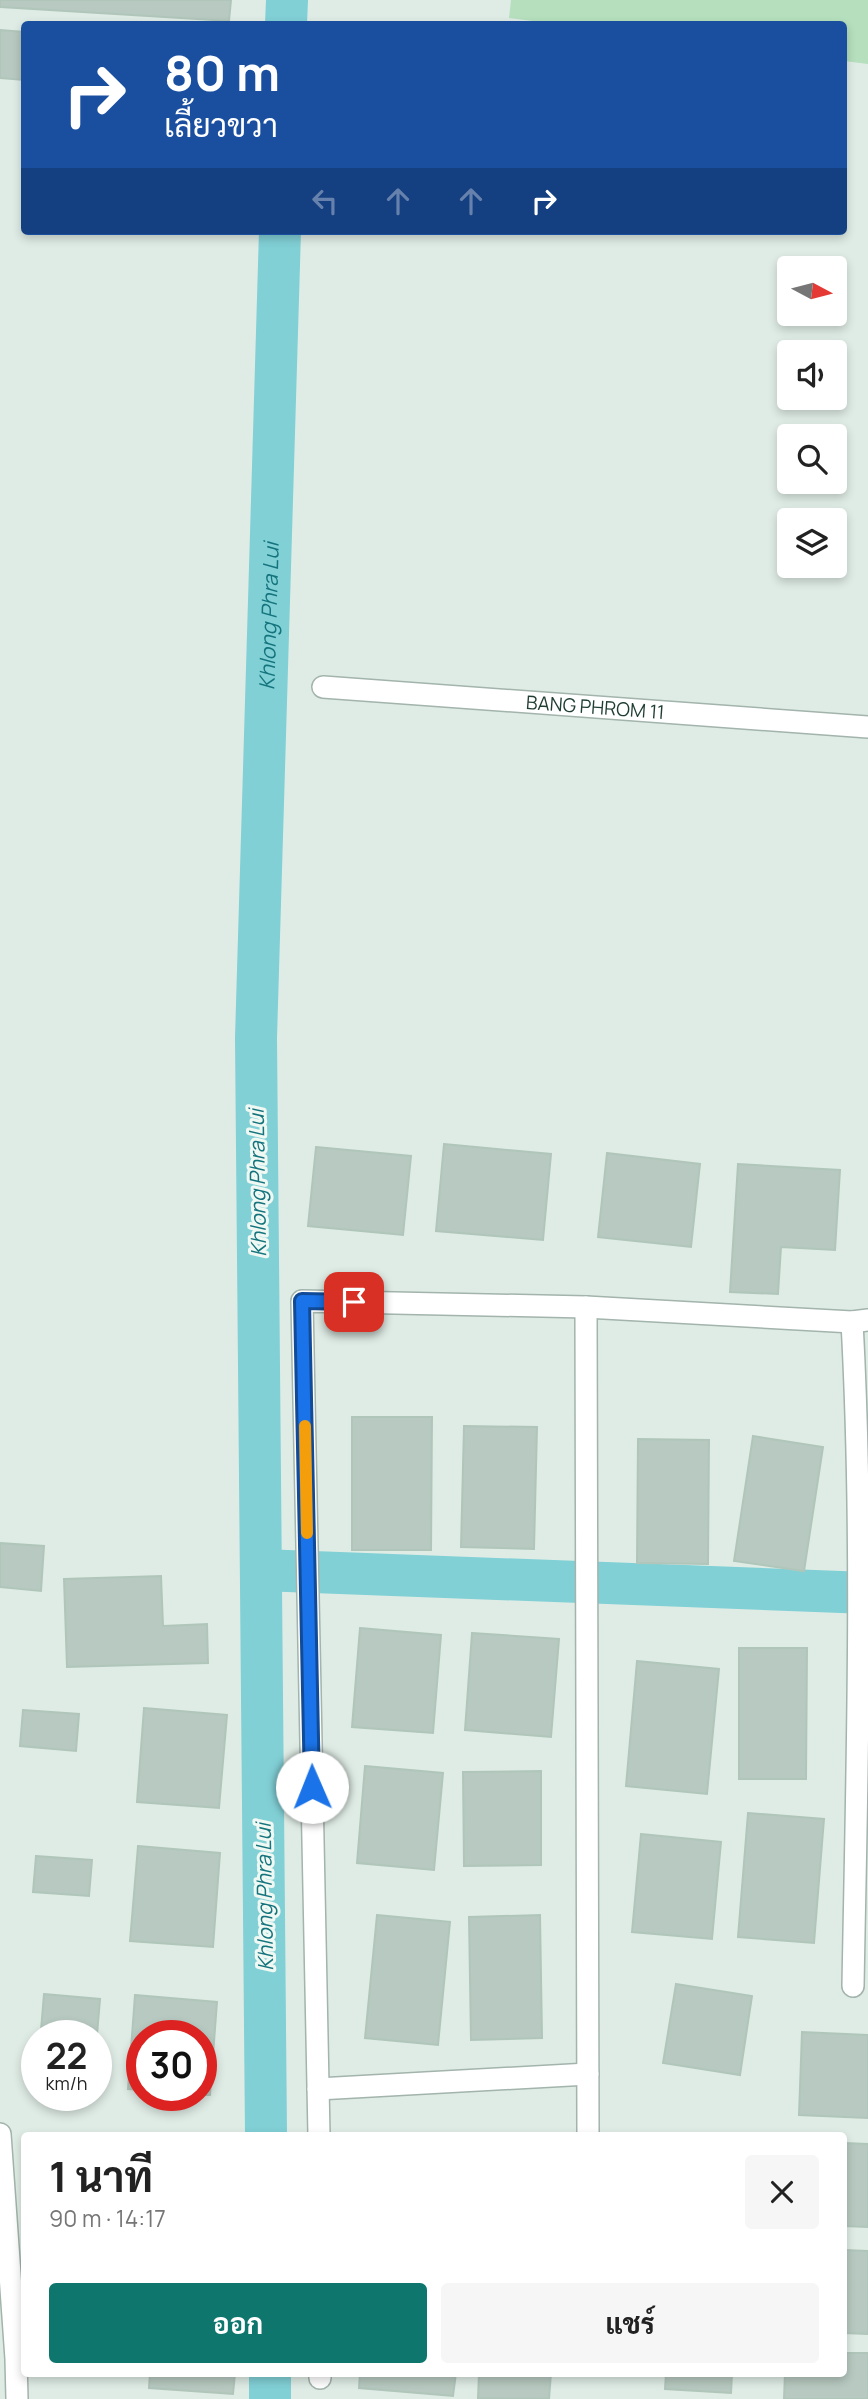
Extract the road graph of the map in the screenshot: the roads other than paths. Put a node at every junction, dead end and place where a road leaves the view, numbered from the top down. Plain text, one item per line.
1 (323, 687) dead end
2 (868, 727) edge
3 (586, 1307) junction
4 (860, 1321) edge
5 (863, 1412) edge
6 (853, 1986) dead end
7 (588, 2074) junction
8 (318, 2089) junction
9 (319, 2132) edge
10 (588, 2132) edge
11 (0, 2134) edge
12 (17, 2399) edge

1 - 2 street, BANG PHROM 11
3 - 4 street
3 - 7 street
3 - 8 street
4 - 5 street
5 - 6 street
7 - 8 street
7 - 10 street
8 - 9 street
11 - 12 street

